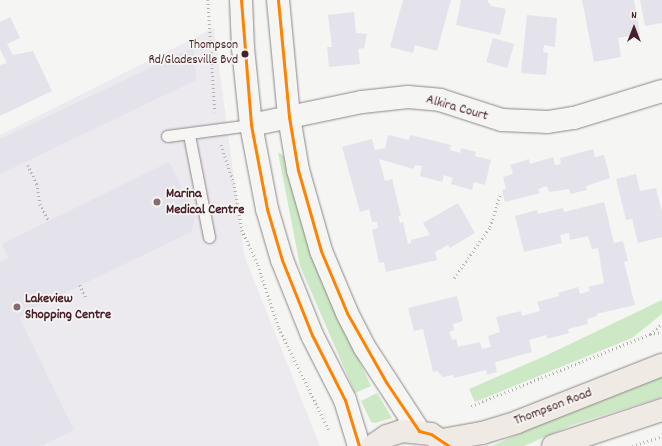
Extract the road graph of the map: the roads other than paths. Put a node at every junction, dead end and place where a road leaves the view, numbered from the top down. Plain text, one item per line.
1 (241, 0) edge
2 (278, 0) edge
3 (662, 91) edge
4 (289, 117) junction
5 (251, 125) junction
6 (189, 135) junction
7 (167, 136) dead end
8 (210, 237) dead end
9 (662, 364) edge
10 (662, 410) edge
11 (419, 431) junction
12 (446, 443) edge
13 (359, 446) edge
14 (372, 446) edge
15 (553, 446) edge

1 - 5 main road
2 - 4 main road
3 - 4 main road, Alkira Court
4 - 5 main road, Alkira Court
4 - 11 main road
5 - 6 lane
5 - 13 main road
6 - 7 lane
6 - 8 lane
9 - 12 main road, Thompson Road
10 - 15 main road
11 - 12 main road
11 - 14 main road

